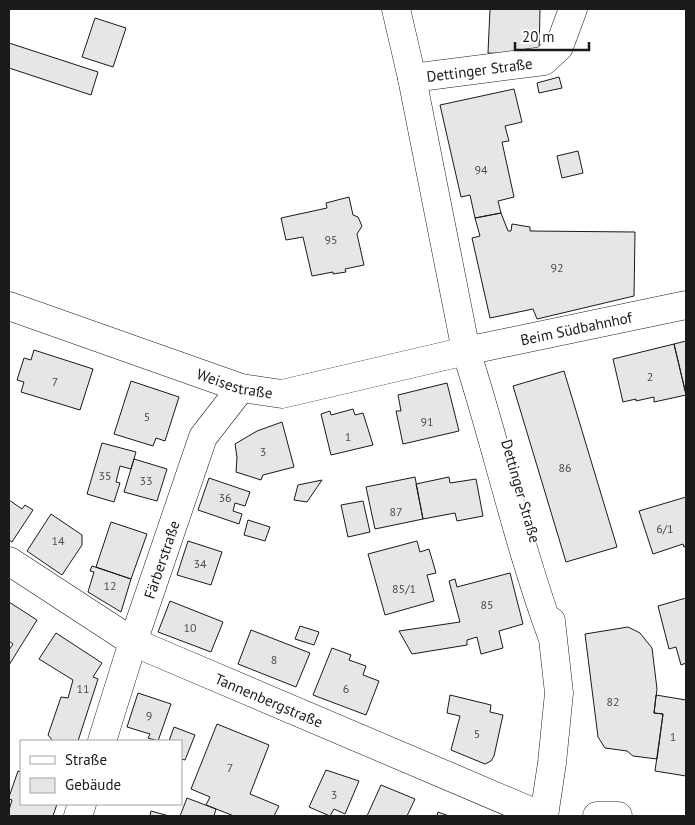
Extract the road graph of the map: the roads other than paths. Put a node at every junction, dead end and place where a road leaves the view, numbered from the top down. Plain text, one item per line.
1 (396, 9) edge
2 (573, 9) edge
3 (412, 78) junction
4 (686, 305) edge
5 (9, 306) edge
6 (466, 351) junction
7 (241, 388) junction
8 (9, 561) edge
9 (132, 642) junction
10 (102, 740) edge
11 (543, 816) edge
12 (597, 816) edge
13 (618, 816) edge

1 - 3 street, Dettinger Straße
2 - 3 street, Dettinger Straße
3 - 6 street, Dettinger Straße
4 - 6 street, Beim Südbahnhof
5 - 7 street, Weisestraße
6 - 7 street, Weisestraße
6 - 11 street, Dettinger Straße
7 - 9 street, Färberstraße
8 - 9 street, Tannenbergstraße
9 - 10 street, Färberstraße
9 - 11 street, Tannenbergstraße
12 - 13 street

